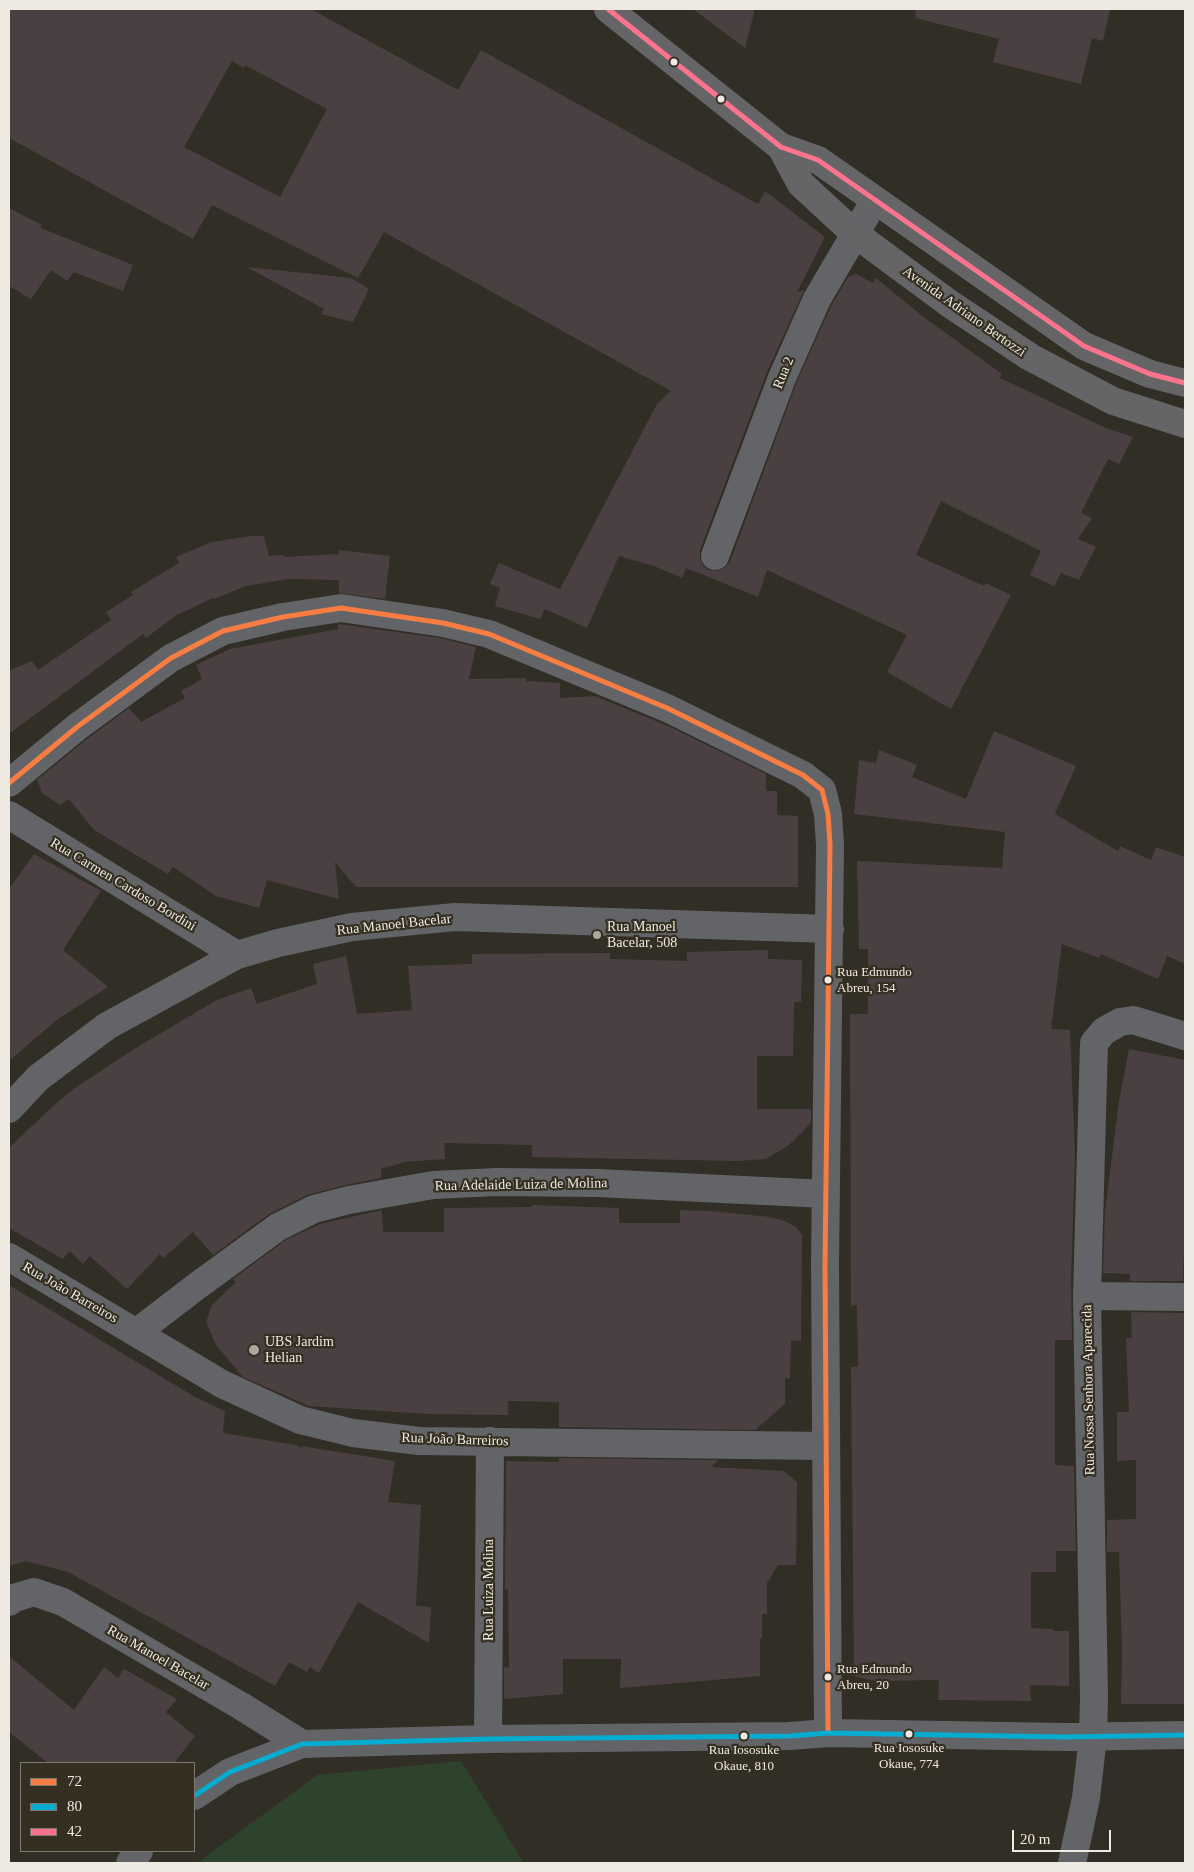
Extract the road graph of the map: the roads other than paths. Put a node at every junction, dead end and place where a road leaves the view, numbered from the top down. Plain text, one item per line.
1 (608, 9) edge
2 (781, 147) junction
3 (875, 200) junction
4 (854, 234) junction
5 (1185, 383) edge
6 (1185, 424) edge
7 (715, 556) dead end
8 (9, 783) edge
9 (9, 815) edge
10 (830, 929) junction
11 (237, 955) junction
12 (1185, 1036) edge
13 (9, 1109) edge
14 (826, 1194) junction
15 (9, 1257) edge
16 (1088, 1296) junction
17 (1185, 1297) edge
18 (137, 1332) junction
19 (490, 1442) junction
20 (825, 1446) junction
21 (9, 1602) edge
22 (828, 1733) junction
23 (1185, 1735) edge
24 (1093, 1737) junction
25 (488, 1739) junction
26 (302, 1744) junction
27 (195, 1795) edge
28 (137, 1852) edge
29 (130, 1863) edge
30 (1072, 1863) edge

1 - 2 main road, Avenida Adriano Bertozzi
2 - 3 main road, Avenida Adriano Bertozzi
2 - 4 main road, Avenida Adriano Bertozzi
3 - 4 street, Rua 2
3 - 5 main road, Avenida Adriano Bertozzi
4 - 6 main road, Avenida Adriano Bertozzi
4 - 7 street, Rua 2
8 - 10 street
9 - 11 street, Rua Carmen Cardoso Bordini
10 - 11 street, Rua Manoel Bacelar
10 - 14 street
11 - 13 street, Rua Manoel Bacelar
12 - 16 street, Rua Nossa Senhora Aparecida
14 - 18 street, Rua Adelaide Luiza de Molina
14 - 20 street
15 - 18 street, Rua João Barreiros
16 - 17 street
16 - 24 street, Rua Nossa Senhora Aparecida
18 - 19 street, Rua João Barreiros
19 - 20 street, Rua João Barreiros
19 - 25 street, Rua Luiza Molina
20 - 22 street
21 - 26 street, Rua Manoel Bacelar
22 - 24 street
22 - 25 street
23 - 24 street
24 - 30 street, Rua Nossa Senhora Aparecida
25 - 26 street
26 - 27 street
28 - 29 street

